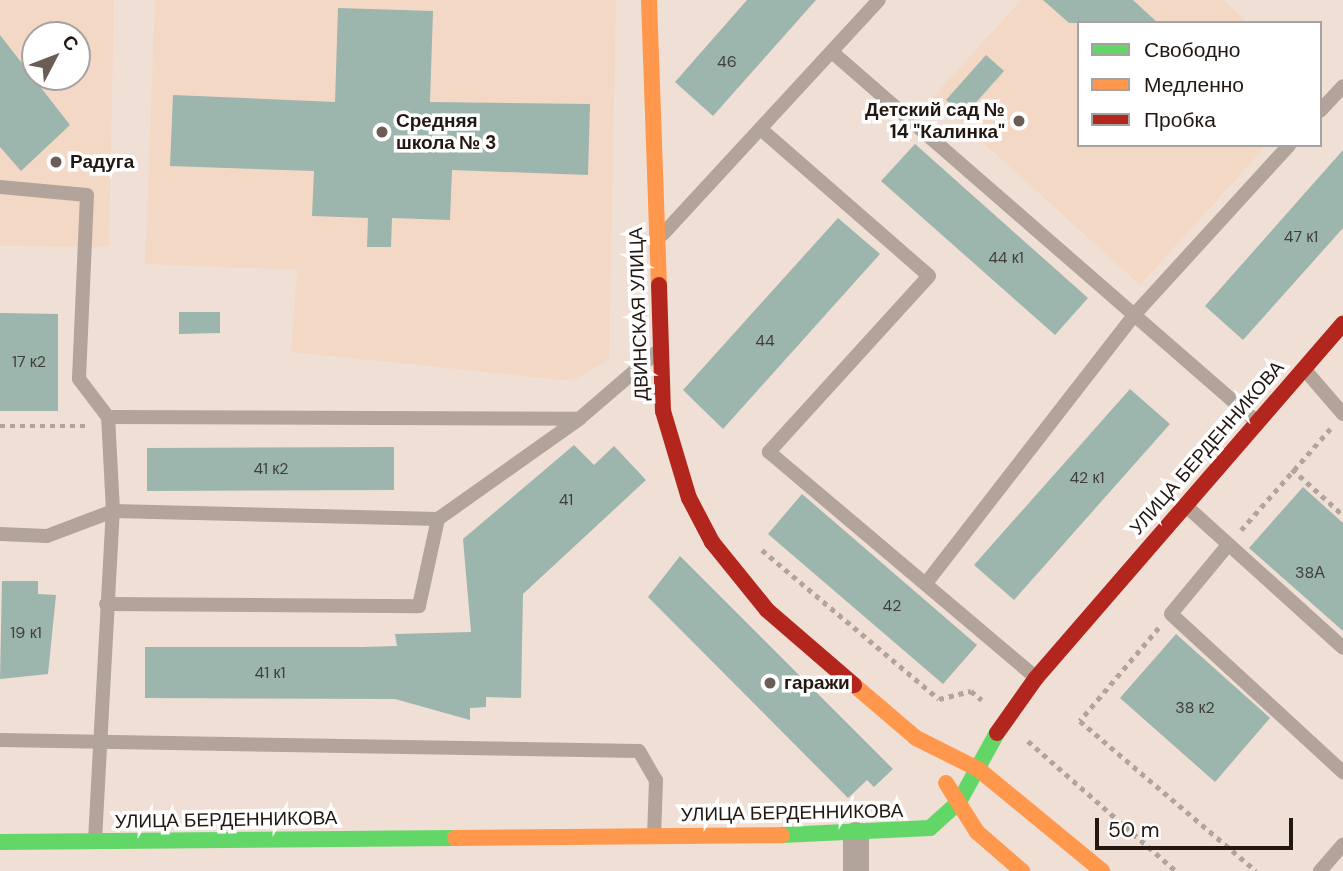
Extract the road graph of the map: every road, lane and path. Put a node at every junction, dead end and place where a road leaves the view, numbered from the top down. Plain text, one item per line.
1 (649, 0) edge
2 (879, 0) edge
3 (832, 52) junction
4 (1343, 86) edge
5 (1322, 109) edge
6 (763, 131) junction
7 (1287, 147) edge
8 (0, 187) edge
9 (657, 240) junction
10 (1134, 315) junction
11 (1343, 323) edge
12 (661, 348) junction
13 (1304, 369) junction
14 (579, 419) junction
15 (1339, 420) edge
16 (108, 421) junction
17 (1257, 422) junction
18 (0, 426) edge
19 (1292, 469) junction
20 (1184, 504) junction
21 (113, 511) junction
22 (1343, 515) edge
23 (438, 519) junction
24 (0, 534) edge
25 (756, 545) dead end
26 (1228, 545) junction
27 (927, 582) junction
28 (106, 604) junction
29 (1171, 614) junction
30 (1343, 648) edge
31 (1036, 678) junction
32 (1004, 719) junction
33 (916, 738) junction
34 (0, 740) edge
35 (96, 744) junction
36 (978, 769) junction
37 (1343, 772) edge
38 (959, 802) junction
39 (856, 835) junction
40 (654, 836) junction
41 (0, 842) edge
42 (95, 842) junction
43 (1343, 845) edge
44 (856, 871) edge
45 (1022, 871) edge
46 (1102, 871) edge
47 (1176, 871) edge
48 (1256, 871) edge
49 (1320, 871) edge

1 - 9 street, ДВИНСКАЯ УЛИЦА
2 - 3 lane
3 - 6 lane
3 - 10 lane
4 - 5 lane
6 - 9 lane
6 - 27 lane
7 - 10 lane
8 - 16 lane
9 - 12 street, ДВИНСКАЯ УЛИЦА
10 - 17 lane
10 - 27 lane
11 - 13 street, УЛИЦА БЕРДЕННИКОВА
12 - 14 lane
12 - 33 street, ДВИНСКАЯ УЛИЦА
13 - 15 lane
13 - 17 street, УЛИЦА БЕРДЕННИКОВА
14 - 16 lane
14 - 23 lane
15 - 19 path
16 - 18 path
16 - 21 lane
17 - 20 street, УЛИЦА БЕРДЕННИКОВА
19 - 22 path
19 - 26 path
20 - 26 lane
20 - 31 street, УЛИЦА БЕРДЕННИКОВА
21 - 23 lane
21 - 24 lane
21 - 28 lane
23 - 28 lane
25 - 32 path
26 - 29 lane
26 - 30 lane
27 - 31 lane
28 - 35 lane
29 - 37 lane
29 - 48 path
31 - 32 street, УЛИЦА БЕРДЕННИКОВА
32 - 36 street, УЛИЦА БЕРДЕННИКОВА
32 - 47 path
33 - 36 street, ДВИНСКАЯ УЛИЦА
33 - 38 street, ДВИНСКАЯ УЛИЦА
34 - 35 lane
35 - 40 lane
35 - 42 lane
36 - 38 street, УЛИЦА БЕРДЕННИКОВА
36 - 46 street, ДВИНСКАЯ УЛИЦА
38 - 39 street, УЛИЦА БЕРДЕННИКОВА
38 - 45 street, ДВИНСКАЯ УЛИЦА
39 - 40 street, УЛИЦА БЕРДЕННИКОВА
39 - 44 street
40 - 42 street, УЛИЦА БЕРДЕННИКОВА
41 - 42 street, УЛИЦА БЕРДЕННИКОВА
43 - 49 lane

